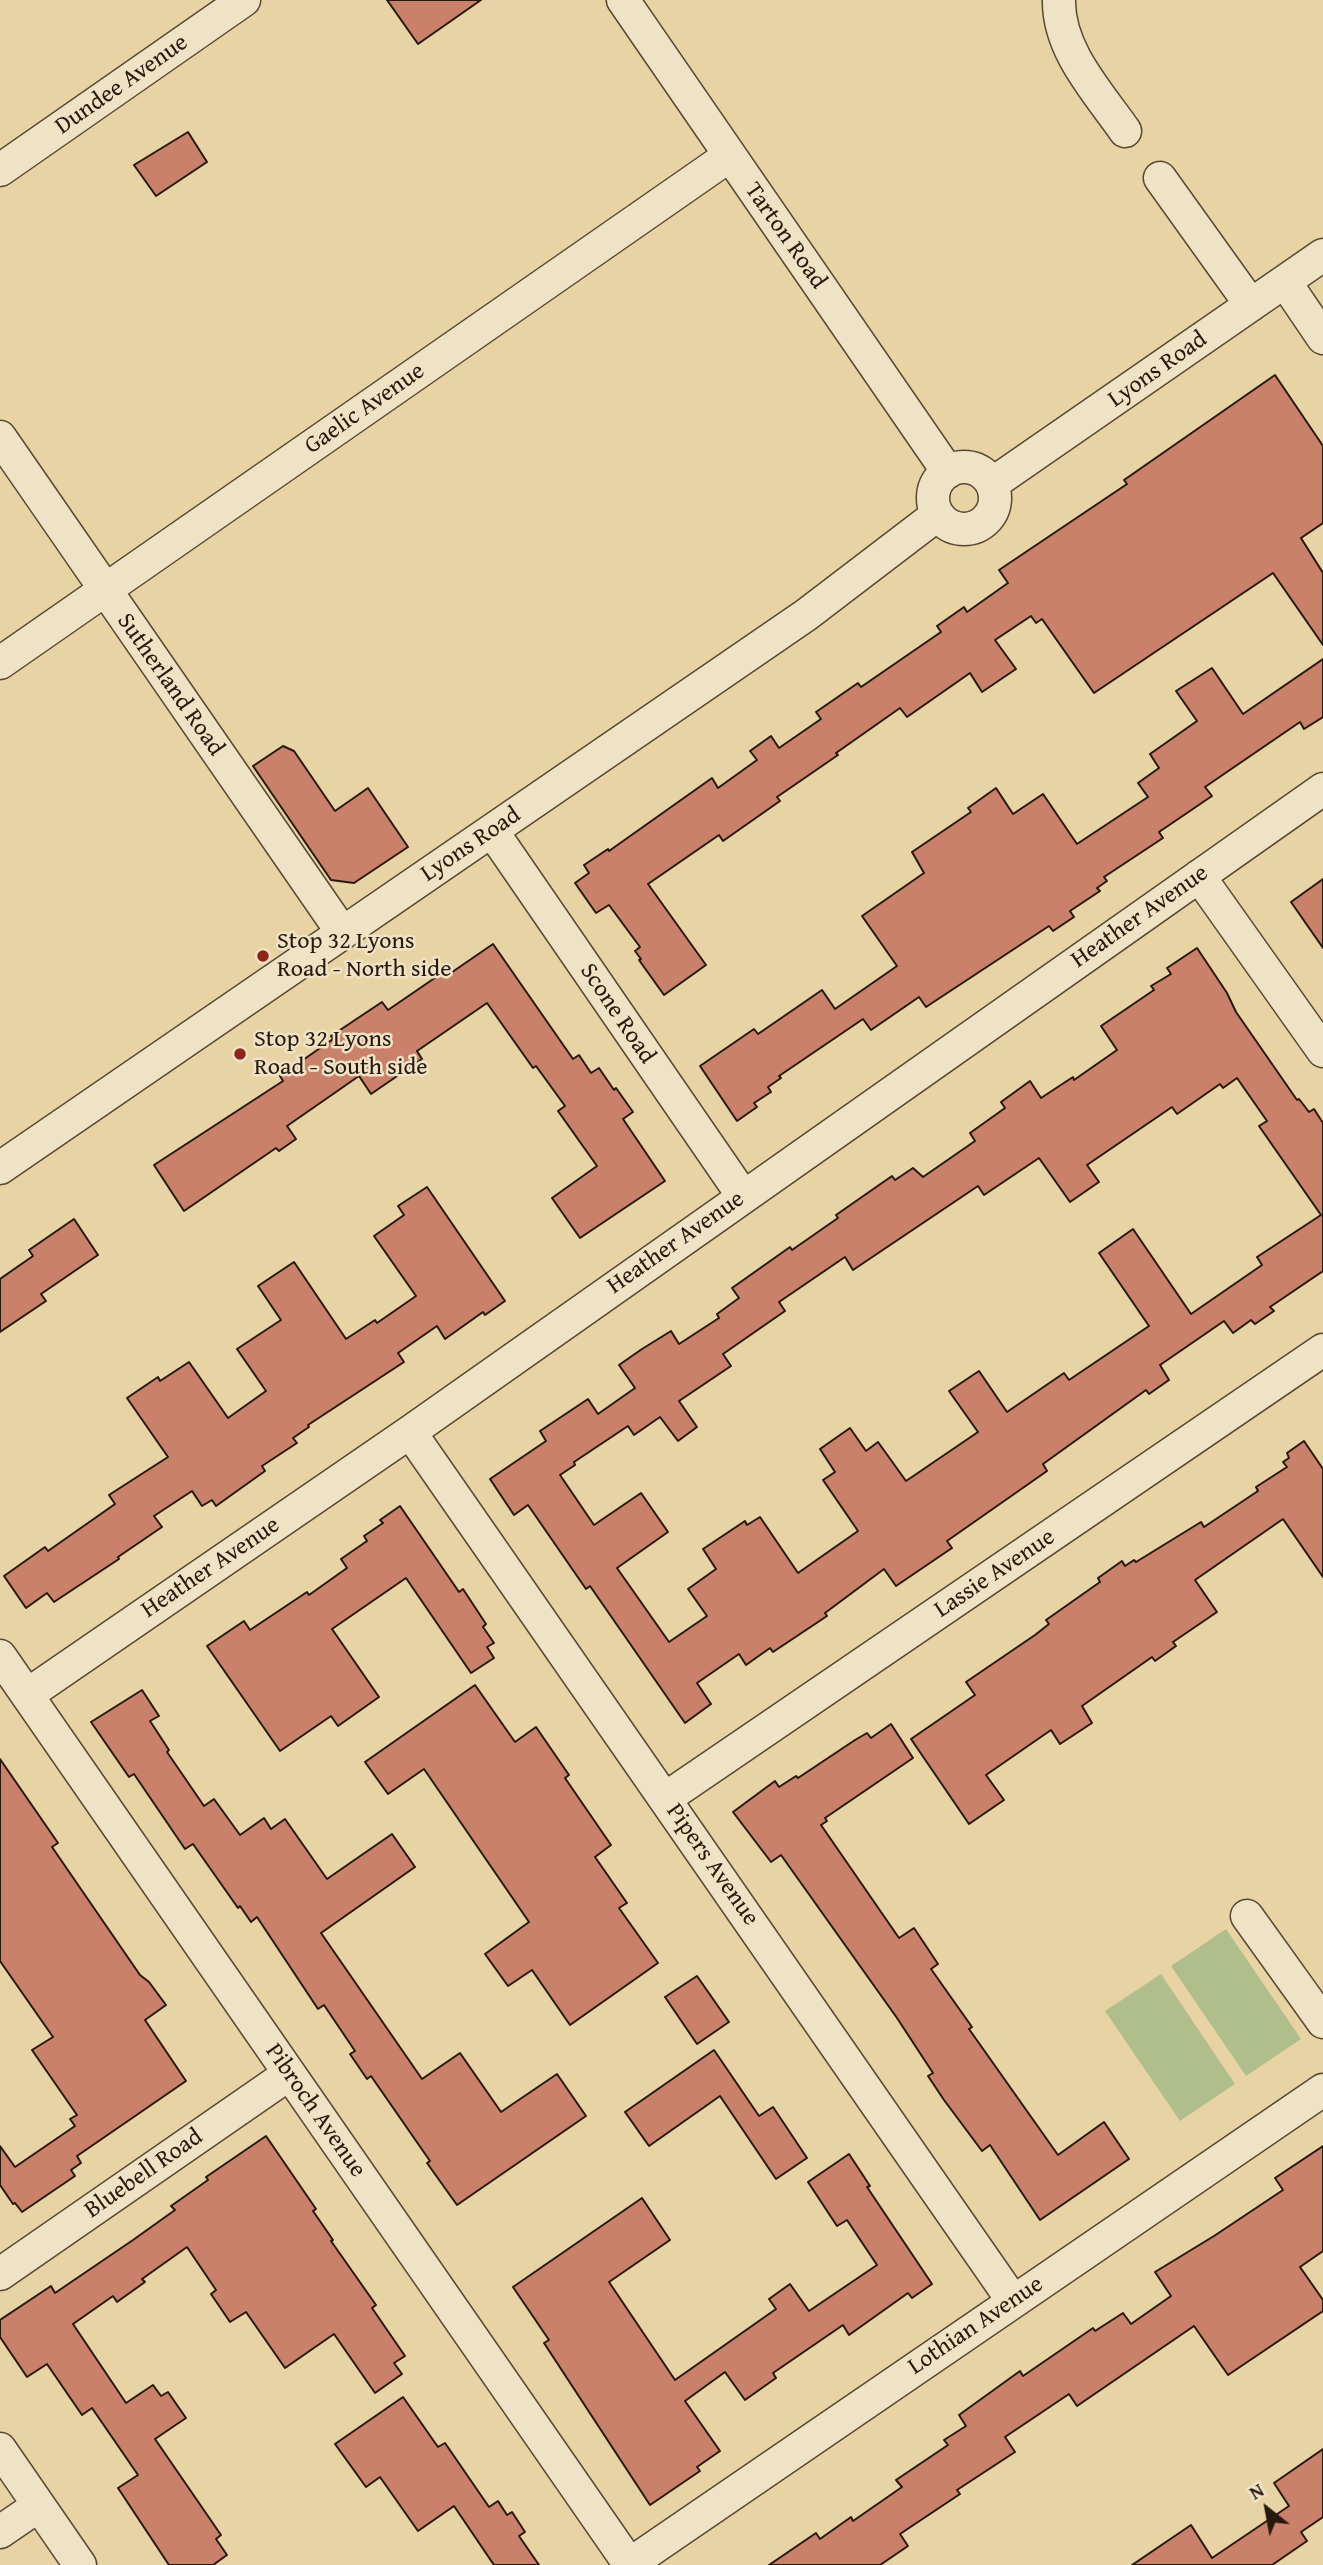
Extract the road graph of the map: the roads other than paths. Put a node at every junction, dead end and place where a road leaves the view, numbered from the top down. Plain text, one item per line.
1 (244, 0) edge
2 (623, 0) edge
3 (1059, 0) edge
4 (1125, 131) dead end
5 (729, 156) junction
6 (0, 170) edge
7 (1160, 178) dead end
8 (1323, 255) edge
9 (1285, 282) junction
10 (1251, 305) junction
11 (1323, 338) edge
12 (0, 437) edge
13 (948, 472) junction
14 (992, 484) junction
15 (937, 514) junction
16 (104, 590) junction
17 (0, 663) edge
18 (1323, 789) edge
19 (492, 831) junction
20 (1199, 876) junction
21 (342, 932) junction
22 (1323, 1051) edge
23 (0, 1168) edge
24 (743, 1196) junction
25 (1323, 1350) edge
26 (410, 1432) junction
27 (0, 1656) edge
28 (27, 1695) junction
29 (666, 1798) junction
30 (1247, 1916) dead end
31 (1323, 2022) edge
32 (289, 2074) junction
33 (1323, 2090) edge
34 (0, 2274) edge
35 (1013, 2301) junction
36 (0, 2449) edge
37 (38, 2506) junction
38 (0, 2532) edge
39 (80, 2565) edge
40 (630, 2565) edge

1 - 6 street, Dundee Avenue
2 - 5 street, Tarton Road
3 - 4 street
5 - 13 street, Tarton Road
5 - 16 street, Gaelic Avenue
7 - 10 street
8 - 9 street, Lyons Road
9 - 10 street, Lyons Road
9 - 11 street
10 - 14 street, Lyons Road
12 - 16 street, Sutherland Road
13 - 14 street
13 - 15 street
14 - 15 street
15 - 19 street, Lyons Road
16 - 17 street, Gaelic Avenue
16 - 21 street, Sutherland Road
18 - 20 street, Heather Avenue
19 - 21 street, Lyons Road
19 - 24 street, Scone Road
20 - 22 street
20 - 24 street, Heather Avenue
21 - 23 street, Lyons Road
24 - 26 street, Heather Avenue
25 - 29 street, Lassie Avenue
26 - 28 street, Heather Avenue
26 - 29 street, Pipers Avenue
27 - 28 street, Pibroch Avenue
28 - 32 street, Pibroch Avenue
29 - 35 street, Pipers Avenue
30 - 31 street
32 - 34 street, Bluebell Road
32 - 40 street, Pibroch Avenue
33 - 35 street, Lothian Avenue
35 - 40 street, Lothian Avenue
36 - 37 street
37 - 38 street
37 - 39 street

